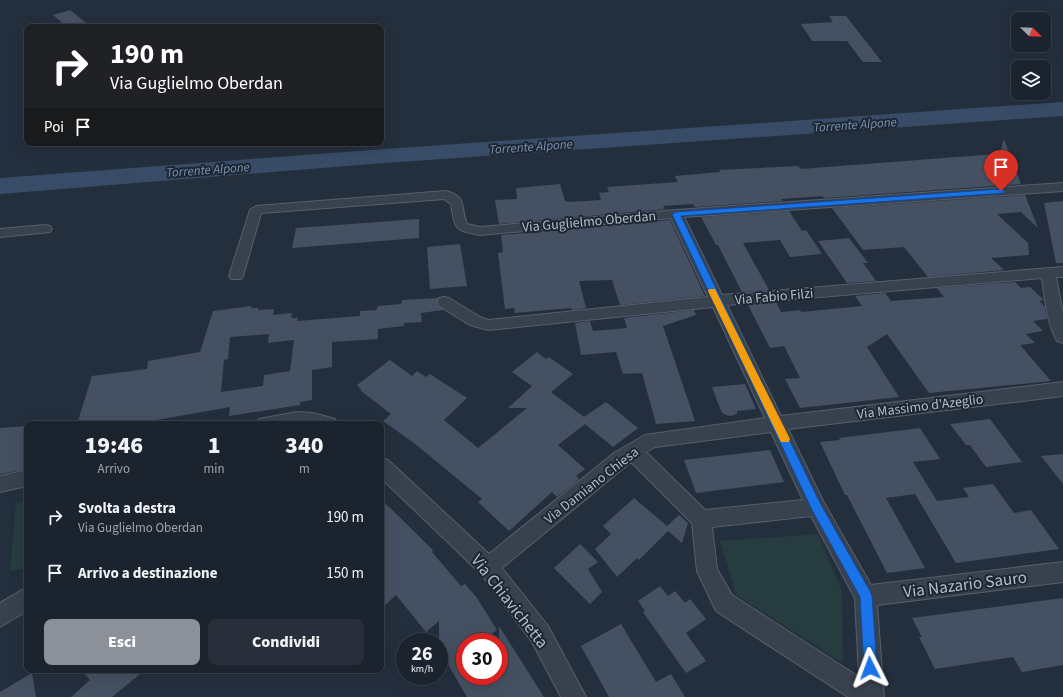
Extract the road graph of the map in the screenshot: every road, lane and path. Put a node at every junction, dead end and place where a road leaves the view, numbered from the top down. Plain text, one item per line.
1 (1063, 187) edge
2 (676, 214) junction
3 (45, 229) dead end
4 (0, 233) edge
5 (1056, 272) edge
6 (236, 276) dead end
7 (716, 301) junction
8 (444, 302) dead end
9 (1063, 337) edge
10 (1063, 389) edge
11 (278, 421) edge
12 (316, 421) edge
13 (777, 423) junction
14 (632, 451) junction
15 (384, 469) edge
16 (24, 479) edge
17 (0, 484) edge
18 (816, 507) junction
19 (701, 519) junction
20 (488, 567) junction
21 (1063, 572) edge
22 (866, 596) junction
23 (24, 600) edge
24 (0, 616) edge
25 (574, 697) edge
26 (869, 697) edge
27 (872, 697) edge

1 - 2 street, Via Guglielmo Oberdan
2 - 6 street, Via Guglielmo Oberdan
2 - 7 street
3 - 4 street
5 - 7 street, Via Fabio Filzi
5 - 9 street
7 - 8 street, Via Fabio Filzi
7 - 13 street
10 - 13 street, Via Massimo d'Azeglio
11 - 12 street
13 - 14 street, Via Damiano Chiesa
13 - 18 street
14 - 19 street
14 - 20 street, Via Damiano Chiesa
15 - 20 street, Via Chiavichetta
16 - 17 street
18 - 19 street
18 - 22 street
19 - 26 street
20 - 25 street, Via Chiavichetta
21 - 22 street, Via Nazario Sauro
22 - 27 street
23 - 24 street

